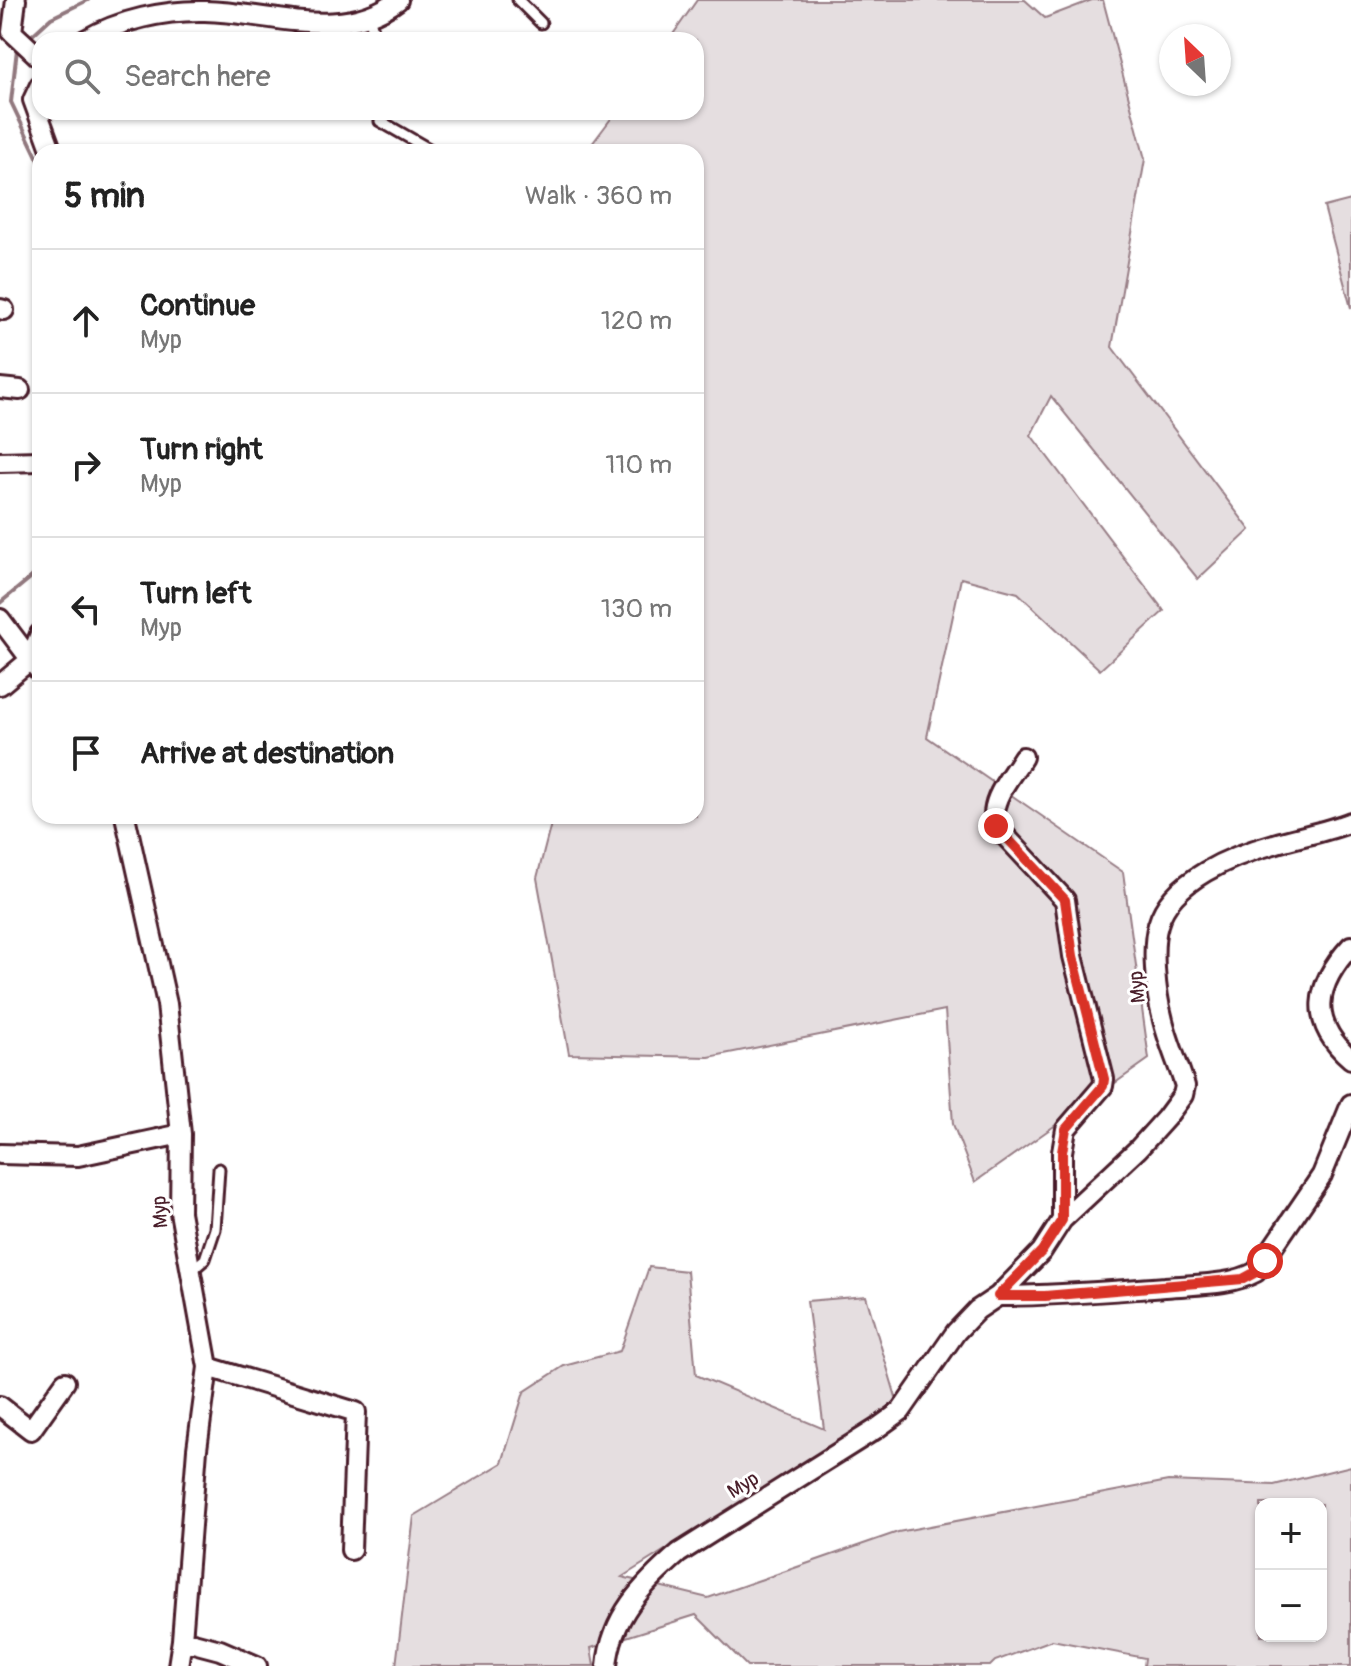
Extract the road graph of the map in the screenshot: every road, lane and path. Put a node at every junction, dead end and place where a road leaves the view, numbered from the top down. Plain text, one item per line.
1 (16, 0) edge
2 (398, 0) edge
3 (518, 0) edge
4 (369, 17) junction
5 (541, 23) dead end
6 (98, 32) edge
7 (374, 32) edge
8 (32, 51) edge
9 (40, 120) edge
10 (380, 120) edge
11 (49, 144) edge
12 (420, 144) edge
13 (0, 388) edge
14 (20, 390) dead end
15 (32, 461) edge
16 (0, 462) edge
17 (0, 619) edge
18 (32, 662) edge
19 (32, 668) edge
20 (0, 685) edge
21 (1023, 757) dead end
22 (1351, 822) edge
23 (127, 824) edge
24 (1351, 946) edge
25 (1351, 1059) edge
26 (1351, 1104) edge
27 (181, 1134) junction
28 (0, 1154) edge
29 (219, 1169) dead end
30 (1062, 1220) junction
31 (191, 1271) junction
32 (998, 1296) junction
33 (208, 1367) junction
34 (65, 1382) dead end
35 (0, 1406) edge
36 (351, 1550) dead end
37 (182, 1640) junction
38 (178, 1666) edge
39 (257, 1666) edge
40 (607, 1666) edge

1 - 8 street
2 - 4 street
3 - 5 lane
4 - 6 street
4 - 7 lane
9 - 11 street
10 - 12 lane
13 - 14 street
15 - 16 street
17 - 18 street
19 - 20 street
21 - 30 street
22 - 30 street, Мур
23 - 27 street, Мур
24 - 25 street
26 - 32 street
27 - 28 street
27 - 31 street, Мур
29 - 31 lane
30 - 32 street, Мур
31 - 33 street, Мур
32 - 40 street, Мур
33 - 36 street
33 - 37 street, Мур
34 - 35 street
37 - 38 street, Мур
37 - 39 street

